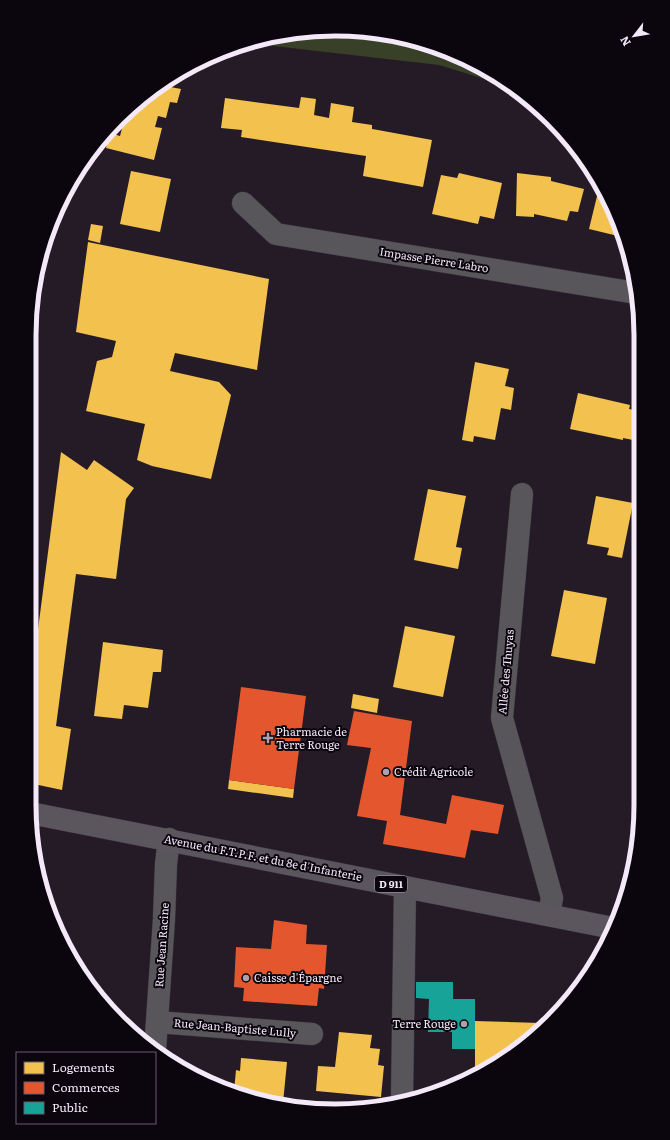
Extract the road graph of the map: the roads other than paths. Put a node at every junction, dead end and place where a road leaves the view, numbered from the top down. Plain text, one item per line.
1 (244, 204) dead end
2 (630, 292) edge
3 (522, 494) dead end
4 (37, 815) edge
5 (170, 839) junction
6 (405, 887) junction
7 (549, 915) junction
8 (607, 927) edge
9 (157, 1022) junction
10 (312, 1034) dead end
11 (155, 1044) edge
12 (402, 1096) edge

1 - 2 street, Impasse Pierre Labro
3 - 7 street, Allée des Thuyas
4 - 5 main road, Avenue du F.T.P.F. et du 8e d'Infanterie / D 911
5 - 6 main road, Avenue du F.T.P.F. et du 8e d'Infanterie / D 911
5 - 9 street, Rue Jean Racine
6 - 7 main road, Avenue du F.T.P.F. et du 8e d'Infanterie / D 911
6 - 12 street
7 - 8 main road, Avenue du F.T.P.F. et du 8e d'Infanterie / D 911
9 - 10 street, Rue Jean-Baptiste Lully
9 - 11 street, Rue Jean Racine

